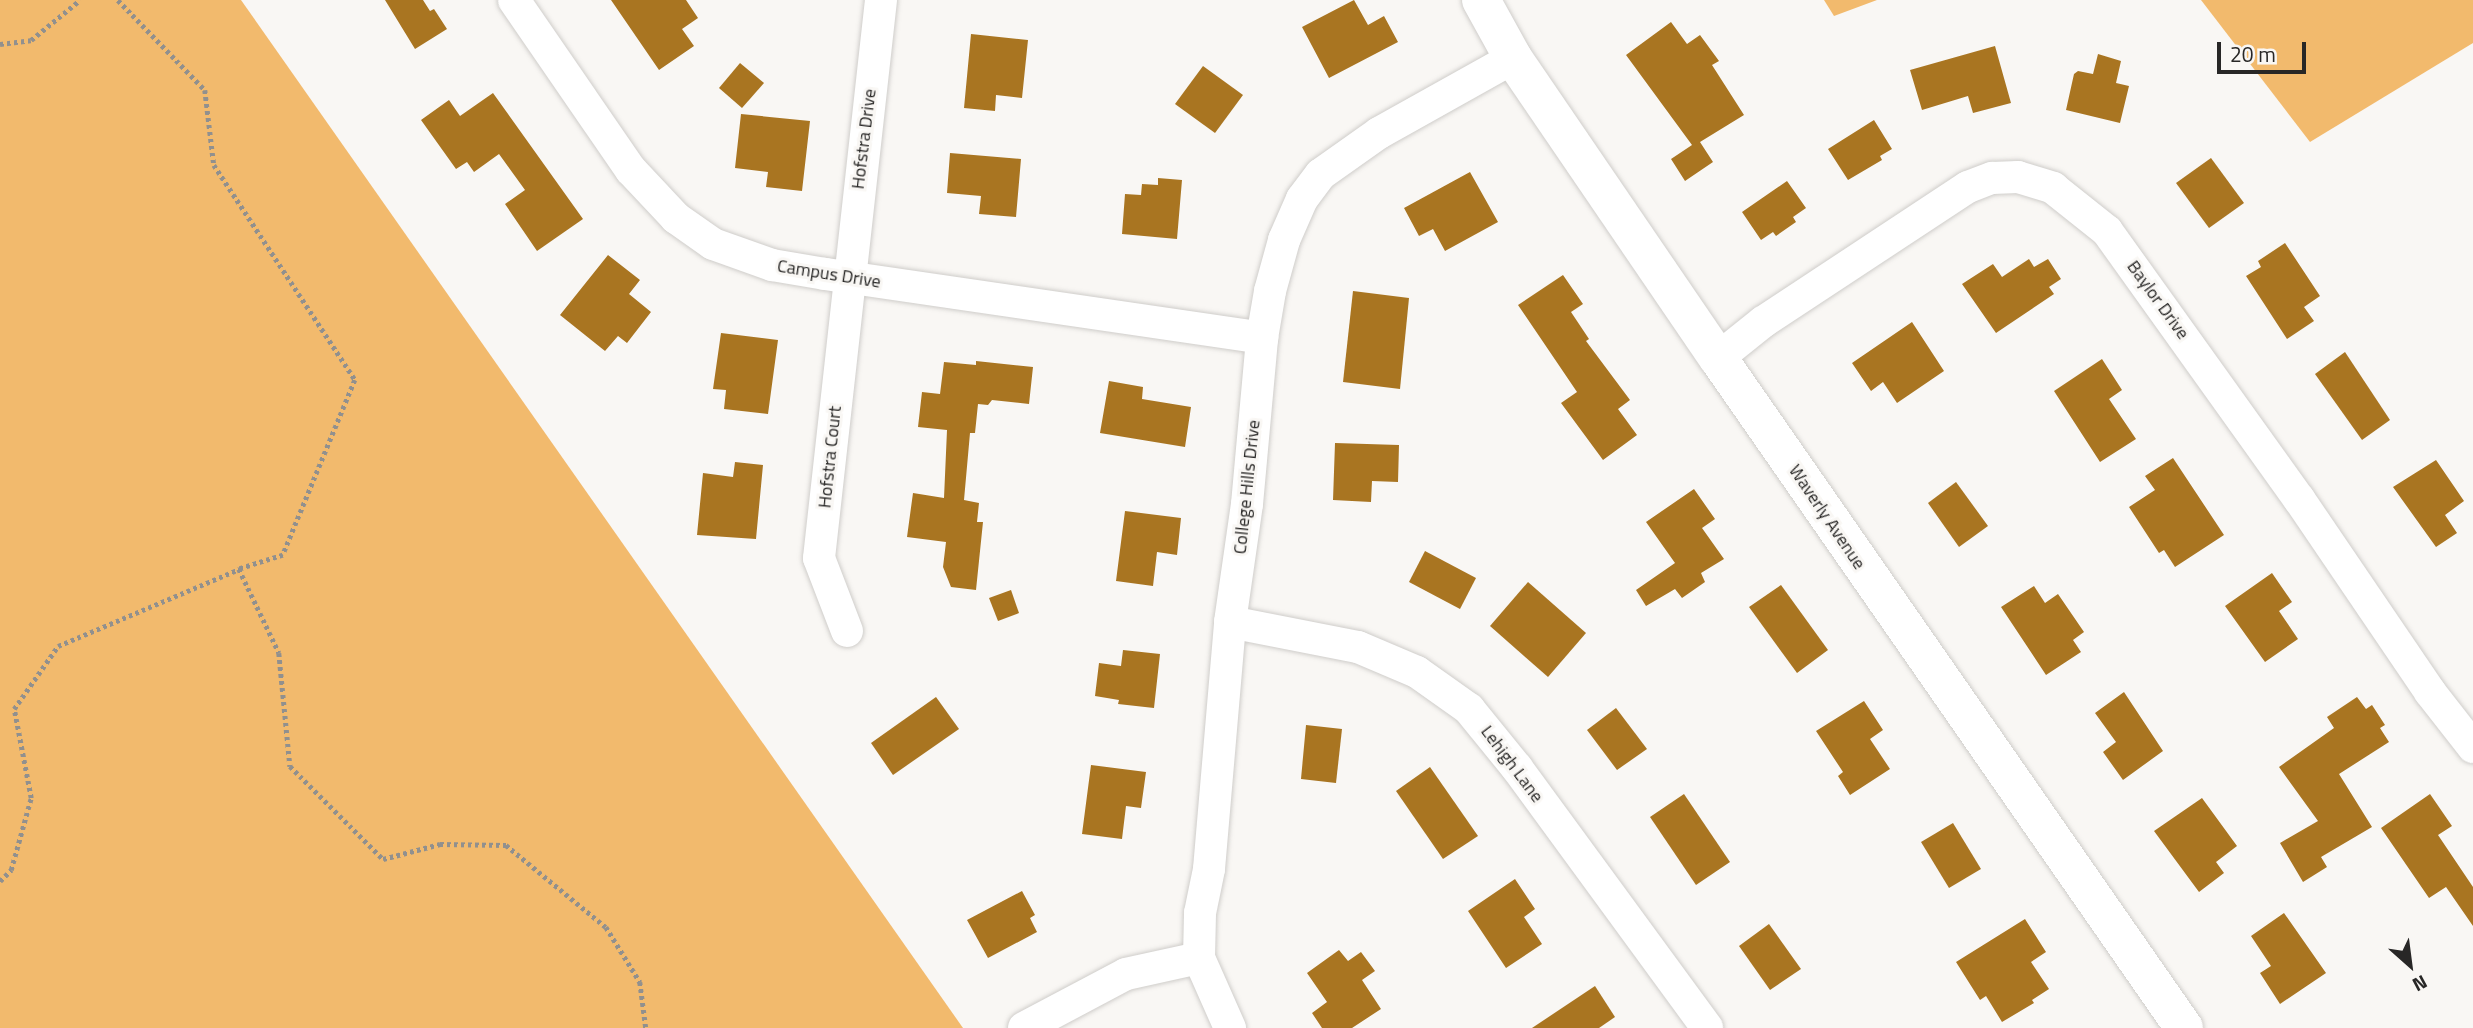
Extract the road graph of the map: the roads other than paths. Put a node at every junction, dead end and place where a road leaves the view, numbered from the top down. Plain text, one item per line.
1 (514, 0) edge
2 (881, 0) edge
3 (1481, 0) edge
4 (1513, 58) junction
5 (850, 278) junction
6 (1262, 338) junction
7 (1718, 358) junction
8 (1230, 622) junction
9 (848, 631) dead end
10 (2473, 747) edge
11 (1199, 958) junction
12 (1024, 1028) edge
13 (1230, 1028) edge
14 (1707, 1028) edge
15 (2183, 1028) edge

1 - 5 street, Campus Drive
2 - 5 street, Hofstra Drive
3 - 4 street, Waverly Avenue
4 - 6 street, College Hills Drive
4 - 7 street, Waverly Avenue
5 - 6 street, Campus Drive
5 - 9 street, Hofstra Court
6 - 8 street, College Hills Drive
7 - 10 street, Baylor Drive
7 - 15 street, Waverly Avenue
8 - 11 street, College Hills Drive
8 - 14 street, Lehigh Lane
11 - 12 street
11 - 13 street, College Hills Drive

